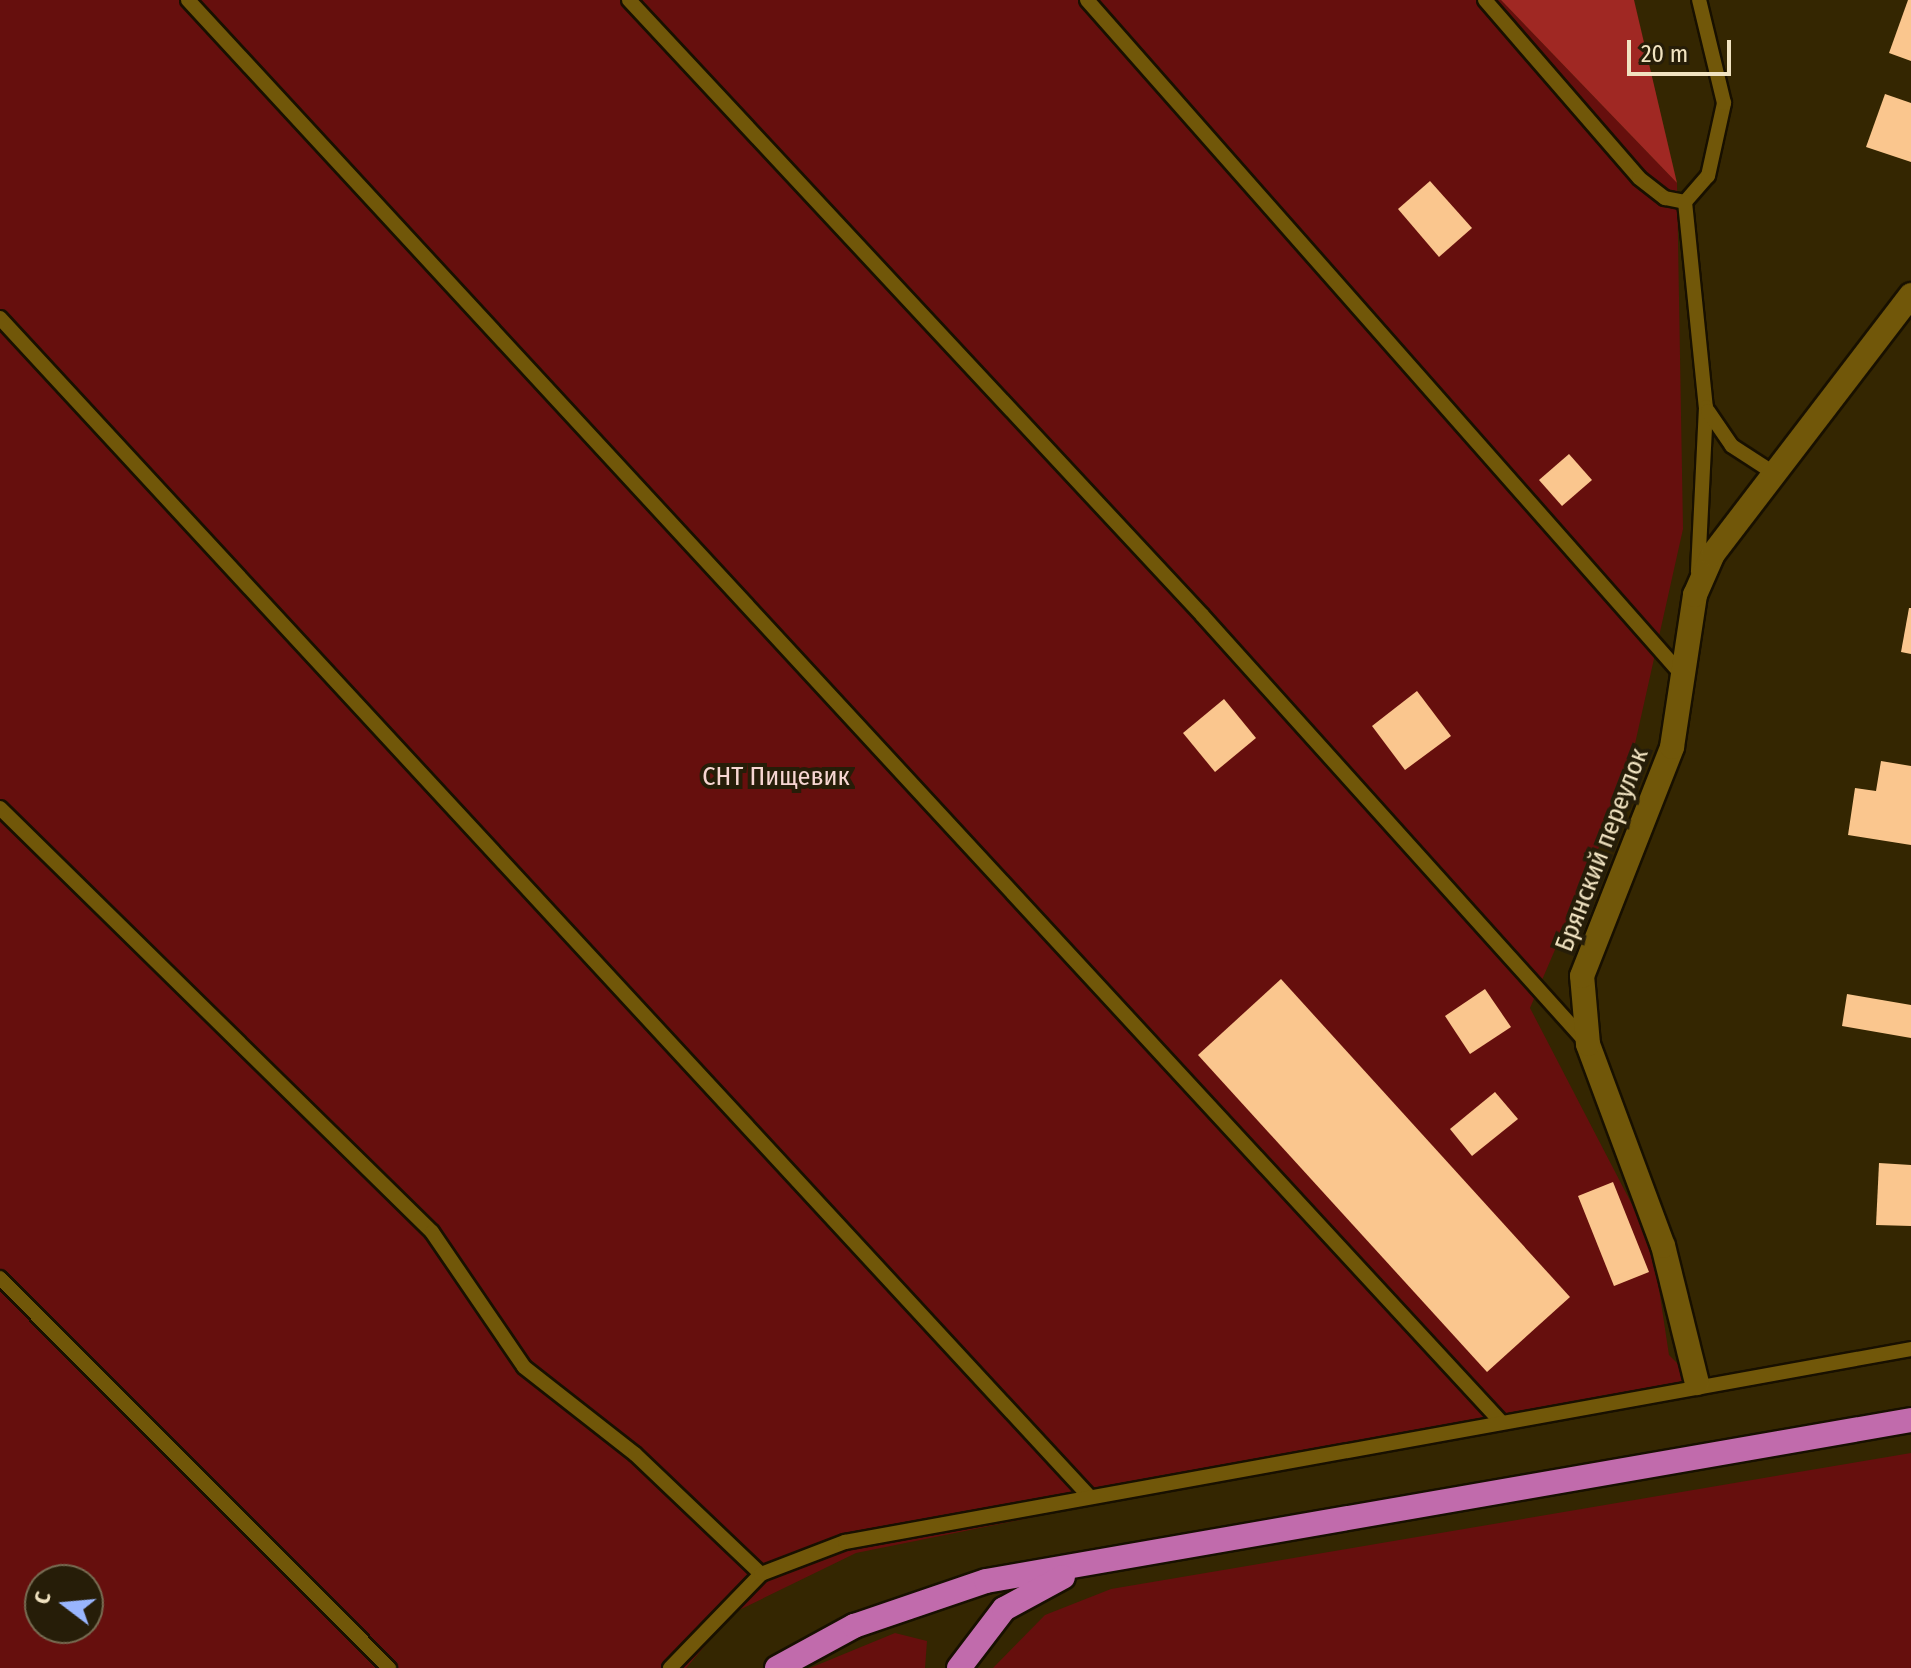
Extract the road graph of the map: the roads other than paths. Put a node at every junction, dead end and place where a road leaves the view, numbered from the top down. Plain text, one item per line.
1 (188, 0) edge
2 (629, 0) edge
3 (1087, 0) edge
4 (1485, 0) edge
5 (1699, 0) edge
6 (1685, 202) junction
7 (1911, 295) edge
8 (0, 318) edge
9 (1706, 407) junction
10 (1777, 475) junction
11 (1695, 595) junction
12 (1682, 675) junction
13 (0, 808) edge
14 (1588, 1044) junction
15 (0, 1278) edge
16 (1911, 1349) edge
17 (1697, 1383) junction
18 (1911, 1420) edge
19 (1501, 1422) junction
20 (1089, 1496) junction
21 (1129, 1556) junction
22 (761, 1574) junction
23 (389, 1668) edge
24 (670, 1668) edge
25 (777, 1668) edge
26 (959, 1668) edge

1 - 19 lane
2 - 14 lane
3 - 12 lane
4 - 6 lane
5 - 6 lane
6 - 9 lane
7 - 10 street, Брянский переулок
8 - 20 lane
9 - 10 lane
9 - 11 lane
10 - 11 street, Брянский переулок
11 - 12 street, Брянский переулок
12 - 14 street, Брянский переулок
13 - 22 lane
14 - 17 street, Брянский переулок
15 - 23 lane
16 - 17 lane
17 - 19 lane
18 - 21 highway
19 - 20 lane
20 - 22 lane
21 - 25 highway
21 - 26 highway
22 - 24 lane

